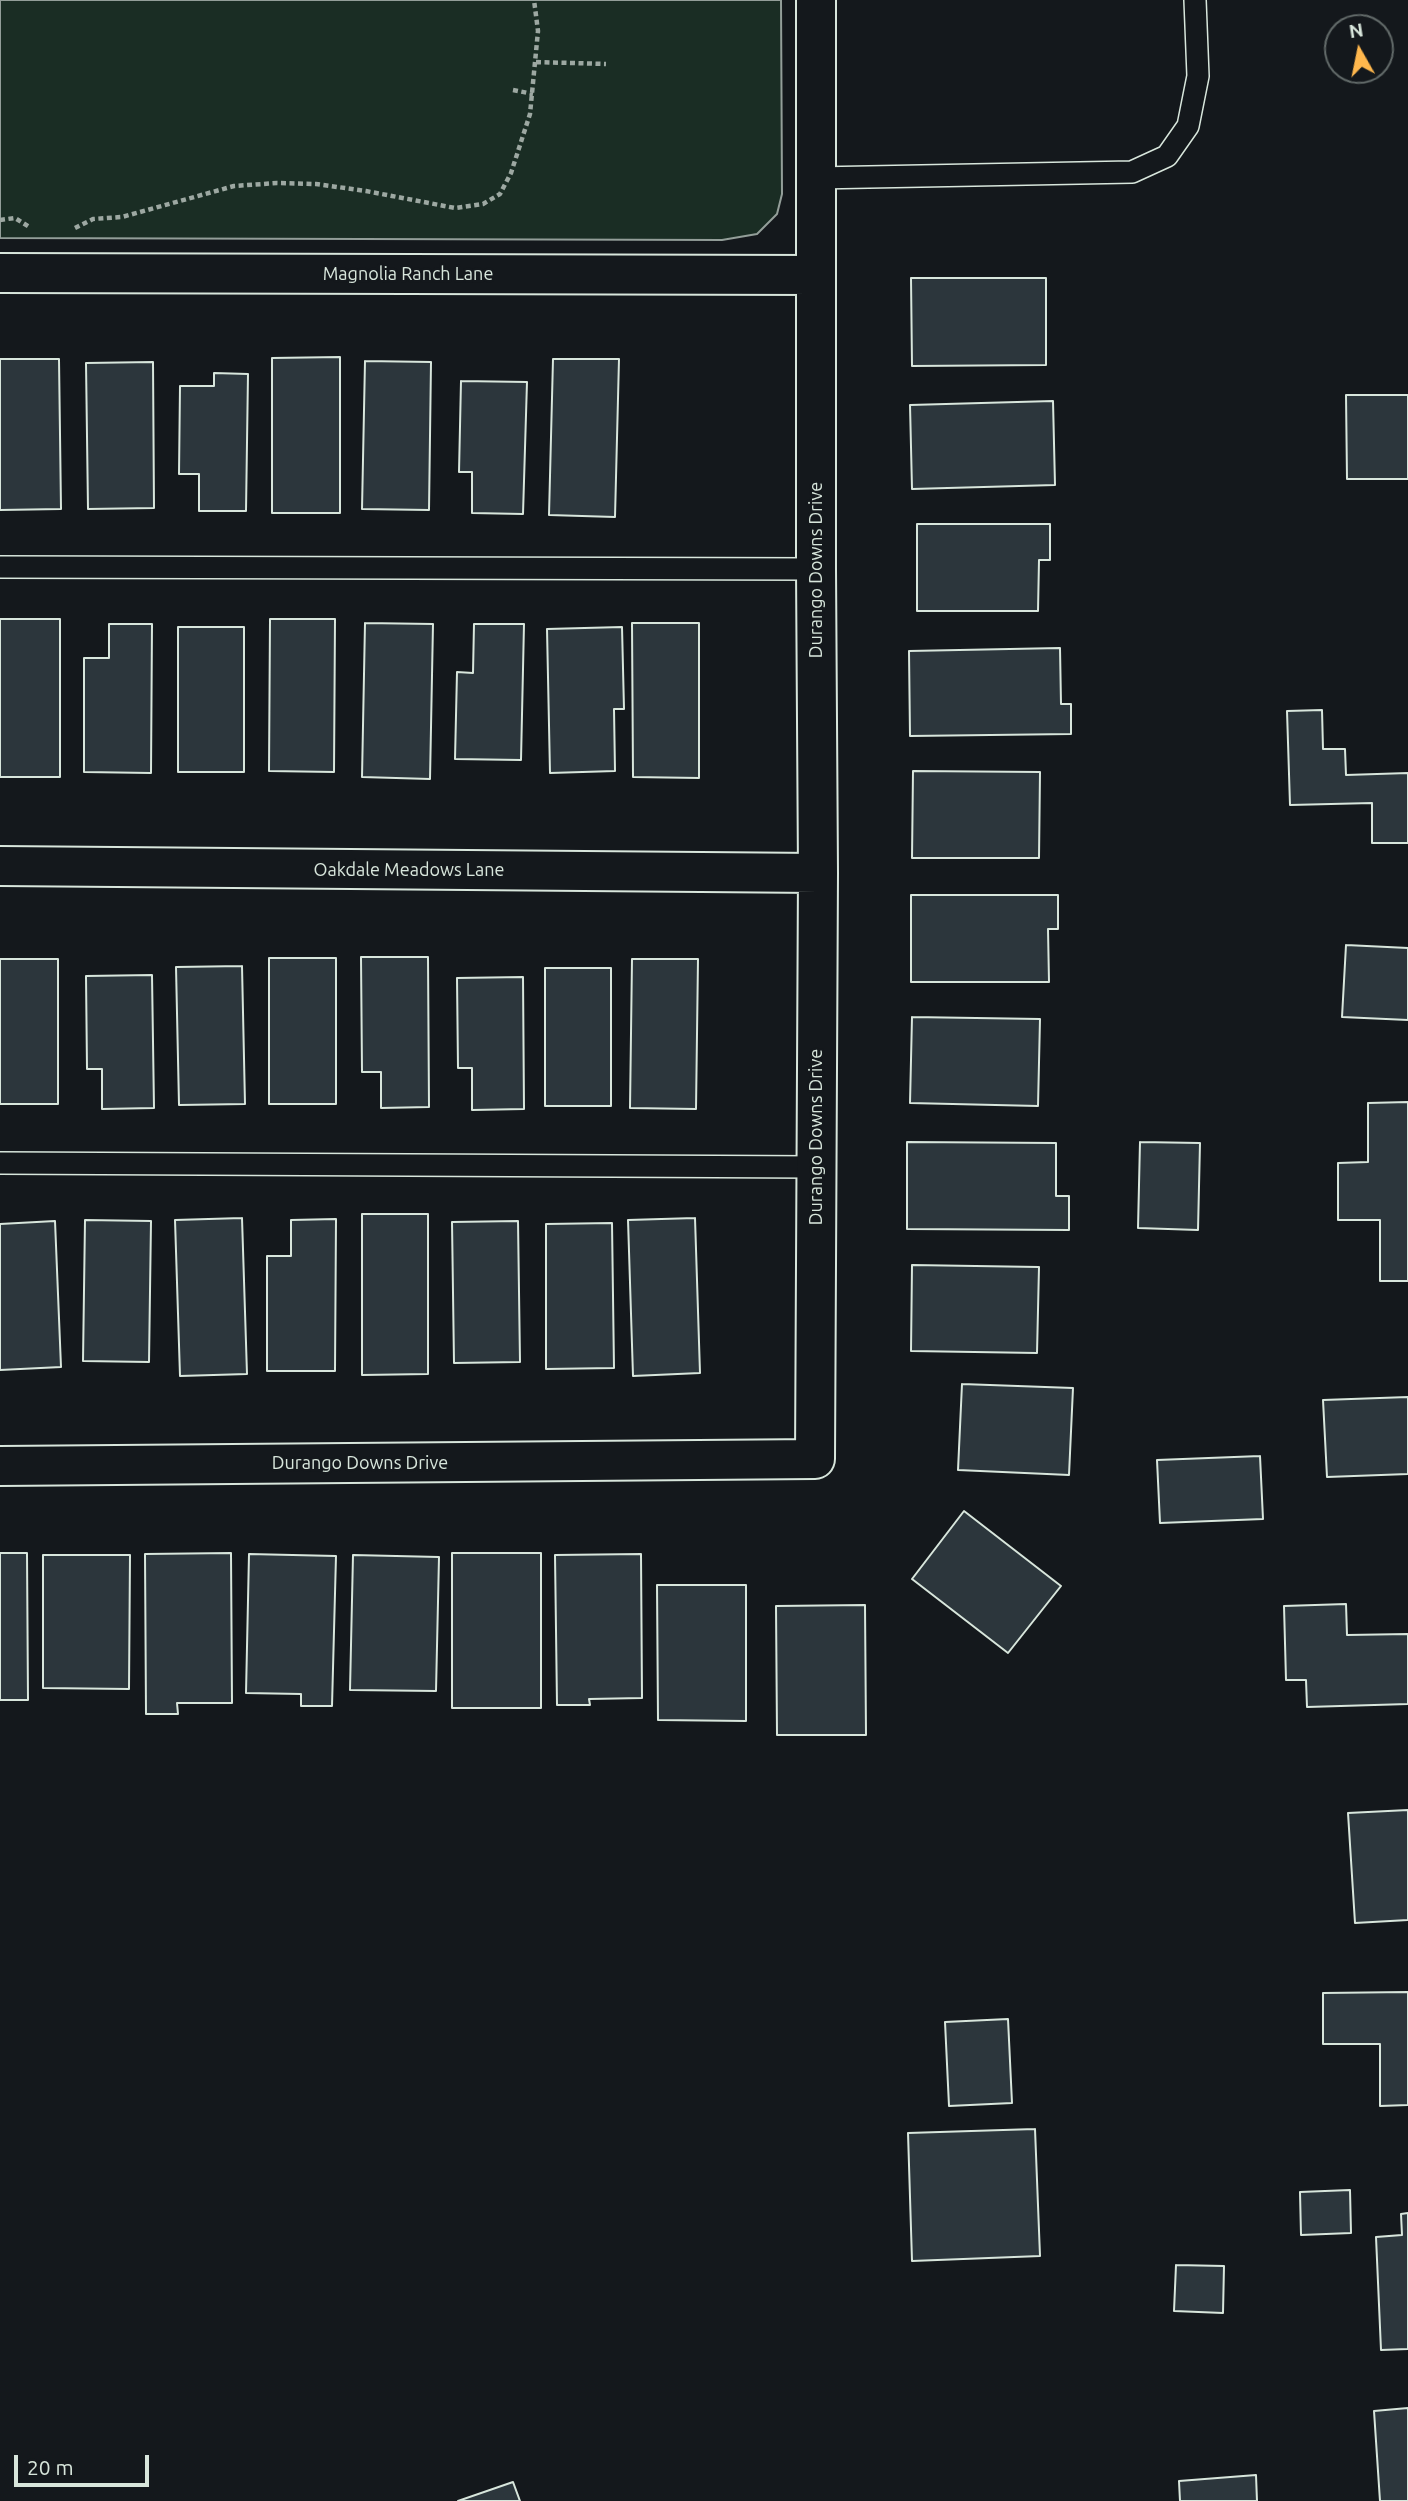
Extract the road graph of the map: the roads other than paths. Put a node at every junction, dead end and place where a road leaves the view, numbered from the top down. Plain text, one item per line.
1 (816, 0) edge
2 (1195, 0) edge
3 (816, 178) junction
4 (0, 273) edge
5 (816, 275) junction
6 (0, 567) edge
7 (816, 569) junction
8 (0, 866) edge
9 (818, 873) junction
10 (0, 1163) edge
11 (816, 1167) junction
12 (0, 1466) edge

1 - 3 street, Durango Downs Drive
2 - 3 lane
3 - 5 street, Durango Downs Drive
4 - 5 street, Magnolia Ranch Lane
5 - 7 street, Durango Downs Drive
6 - 7 lane
7 - 9 street, Durango Downs Drive
8 - 9 street, Oakdale Meadows Lane
9 - 11 street, Durango Downs Drive
10 - 11 lane
11 - 12 street, Durango Downs Drive

